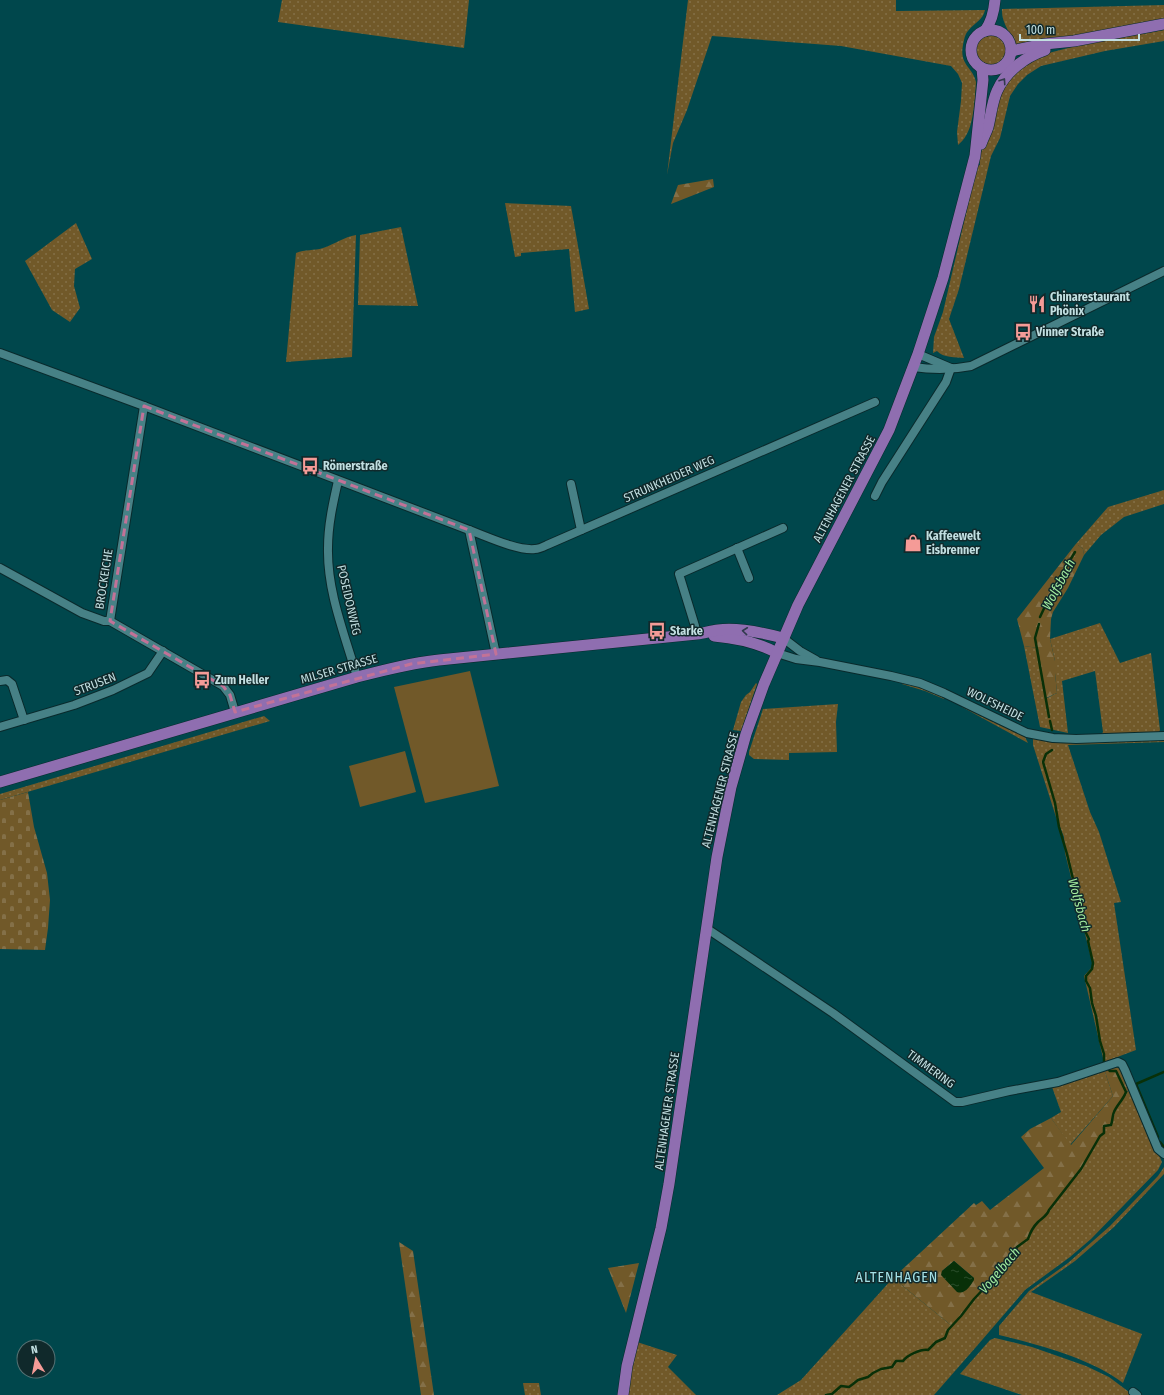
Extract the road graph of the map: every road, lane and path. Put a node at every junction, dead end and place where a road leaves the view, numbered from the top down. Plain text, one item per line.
1 (995, 0) edge
2 (994, 12) junction
3 (1164, 24) edge
4 (985, 31) junction
5 (1002, 33) junction
6 (1074, 41) junction
7 (1011, 51) junction
8 (982, 68) junction
9 (994, 69) junction
10 (981, 144) junction
11 (975, 156) junction
12 (1164, 271) edge
13 (0, 353) edge
14 (918, 354) junction
15 (913, 367) junction
16 (951, 368) junction
17 (875, 402) dead end
18 (144, 406) junction
19 (338, 481) junction
20 (571, 484) dead end
21 (875, 496) dead end
22 (783, 528) dead end
23 (469, 530) junction
24 (581, 530) junction
25 (737, 548) junction
26 (0, 568) edge
27 (749, 578) dead end
28 (110, 622) junction
29 (697, 634) junction
30 (784, 638) junction
31 (163, 652) junction
32 (496, 654) junction
33 (776, 654) junction
34 (820, 662) junction
35 (357, 677) junction
36 (0, 681) edge
37 (236, 712) junction
38 (24, 720) junction
39 (0, 727) edge
40 (1164, 736) edge
41 (0, 782) edge
42 (706, 928) junction
43 (1164, 1154) edge
44 (623, 1395) edge

1 - 2 main road
2 - 4 main road
2 - 5 main road
3 - 6 main road
4 - 5 main road
4 - 8 main road
5 - 7 main road
6 - 7 main road
10 -> 6 main road
7 - 9 main road
8 - 9 main road
8 - 11 main road, ALTENHAGENER STRASSE
9 - 10 main road, ALTENHAGENER STRASSE
10 - 11 main road, ALTENHAGENER STRASSE
11 - 14 main road, ALTENHAGENER STRASSE
12 - 16 street
13 - 18 street
14 - 15 main road, ALTENHAGENER STRASSE
14 - 16 street
15 - 16 street
15 - 30 main road, ALTENHAGENER STRASSE
16 - 21 street
17 - 24 street, STRUNKHEIDER WEG
18 - 19 street
18 - 28 street, BROCKEICHE
19 - 23 street
19 - 35 street, POSEIDONWEG
20 - 24 street
22 - 25 street
23 - 24 street, STRUNKHEIDER WEG
23 - 32 street
25 - 27 street
25 - 29 street
26 - 28 street
28 - 31 street, BROCKEICHE
30 -> 29 main road, MILSER STRASSE
29 - 32 main road, MILSER STRASSE
29 - 33 main road, MILSER STRASSE
30 - 33 main road, ALTENHAGENER STRASSE
30 - 34 street, WOLFSHEIDE
31 - 37 street, BROCKEICHE
31 - 38 street, STRUSEN
32 - 35 main road, MILSER STRASSE
33 - 34 street, WOLFSHEIDE
33 - 42 main road, ALTENHAGENER STRASSE
34 - 40 street, WOLFSHEIDE
35 - 37 main road, MILSER STRASSE
36 - 38 street
37 - 41 main road, MILSER STRASSE
38 - 39 street, STRUSEN
42 - 43 street, TIMMERING
42 - 44 main road, ALTENHAGENER STRASSE

